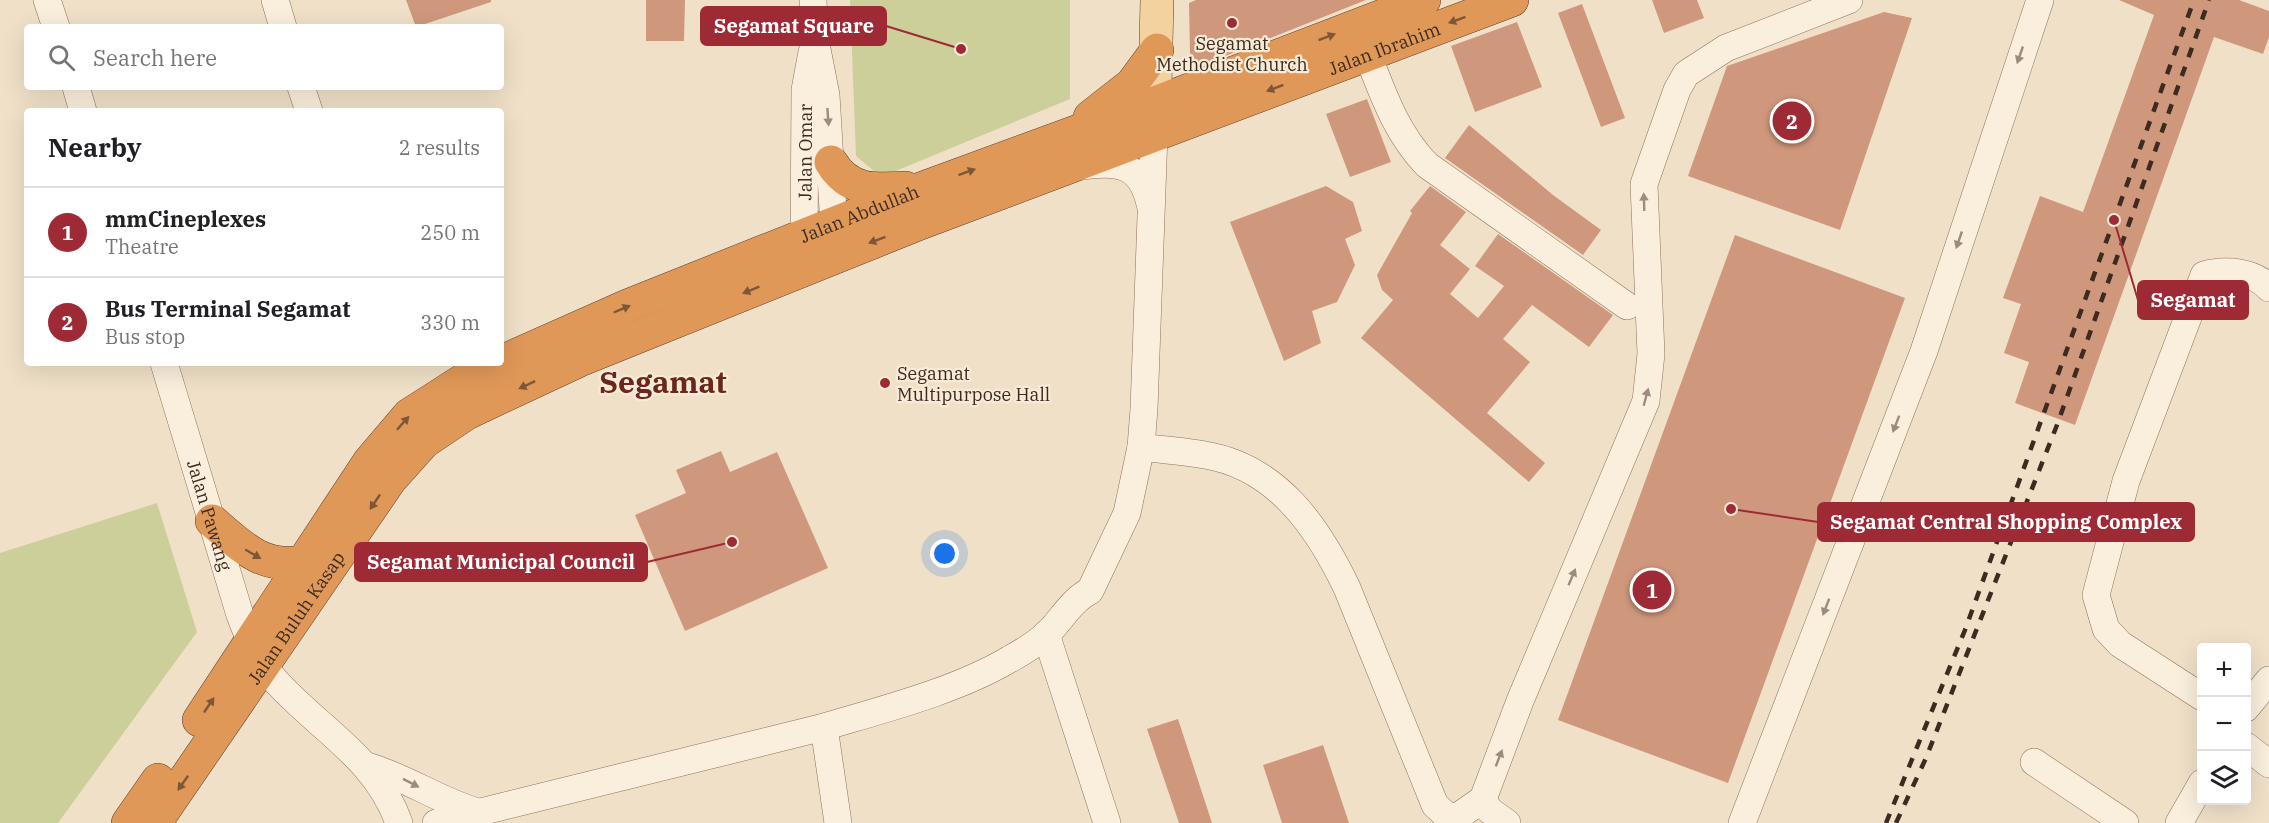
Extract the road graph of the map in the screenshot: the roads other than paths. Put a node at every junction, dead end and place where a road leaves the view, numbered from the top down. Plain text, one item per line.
1 (47, 0) edge
2 (275, 0) edge
3 (813, 0) edge
4 (1157, 0) edge
5 (1512, 0) edge
6 (1849, 0) edge
7 (2040, 0) edge
8 (1414, 2) edge
9 (55, 24) edge
10 (282, 24) edge
11 (815, 39) junction
12 (1157, 50) junction
13 (1367, 53) junction
14 (77, 90) edge
15 (303, 90) edge
16 (82, 108) edge
17 (308, 108) edge
18 (1155, 119) junction
19 (1060, 154) junction
20 (831, 162) junction
21 (923, 188) junction
22 (1152, 214) junction
23 (834, 223) junction
24 (803, 235) junction
25 (836, 256) junction
26 (805, 268) junction
27 (2269, 288) edge
28 (1627, 306) dead end
29 (574, 346) junction
30 (504, 361) edge
31 (165, 366) edge
32 (491, 366) edge
33 (1141, 447) junction
34 (212, 522) junction
35 (304, 562) junction
36 (1046, 634) junction
37 (257, 654) junction
38 (2269, 680) edge
39 (2197, 694) edge
40 (2251, 703) edge
41 (824, 727) junction
42 (2251, 749) edge
43 (2034, 762) dead end
44 (2269, 764) edge
45 (367, 766) junction
46 (2197, 792) edge
47 (1483, 799) junction
48 (462, 816) edge
49 (398, 819) edge
50 (128, 823) edge
51 (155, 823) edge
52 (838, 823) edge
53 (1107, 823) edge
54 (1507, 823) edge
55 (1742, 823) edge
56 (2125, 823) edge
57 (2179, 823) edge

1 - 9 street
2 - 10 street
3 - 11 street, Jalan Omar
4 - 12 main road
5 -> 13 highway, Jalan Ibrahim
47 -> 6 street
7 -> 55 street
18 -> 8 highway, Jalan Ibrahim
11 -> 20 street, Jalan Omar
11 - 24 street, Jalan Omar
12 - 18 main road
12 - 19 highway
13 -> 18 highway, Jalan Ibrahim
13 - 28 street
14 - 16 street
15 - 17 street
18 - 19 highway, Jalan Abdullah
18 - 22 street
21 -> 19 highway, Jalan Abdullah
19 - 22 street
19 -> 25 highway, Jalan Abdullah
20 - 21 highway
20 - 23 street, Jalan Omar
21 - 23 highway, Jalan Abdullah
22 - 33 street
23 - 24 highway, Jalan Abdullah
23 - 25 street, Jalan Omar
24 - 26 street, Jalan Omar
29 -> 24 highway, Jalan Abdullah
25 - 26 highway, Jalan Abdullah
26 -> 29 highway, Jalan Abdullah
27 - 39 street
29 - 30 highway, Jalan Buluh Kasap
29 -> 37 highway, Jalan Buluh Kasap
31 - 34 street, Jalan Pawang
35 -> 32 highway, Jalan Buluh Kasap
33 - 36 street
33 - 47 street
34 -> 35 highway
34 - 37 street, Jalan Pawang
35 - 37 highway, Jalan Buluh Kasap
36 - 41 street
36 - 53 street
37 - 45 street
50 -> 37 highway, Jalan Buluh Kasap
37 -> 51 highway, Jalan Buluh Kasap
38 - 40 street
41 - 48 street
41 - 52 street
42 - 44 street
43 - 56 street
45 -> 48 street
45 - 49 street
46 - 57 street
47 - 54 street
48 - 49 street

